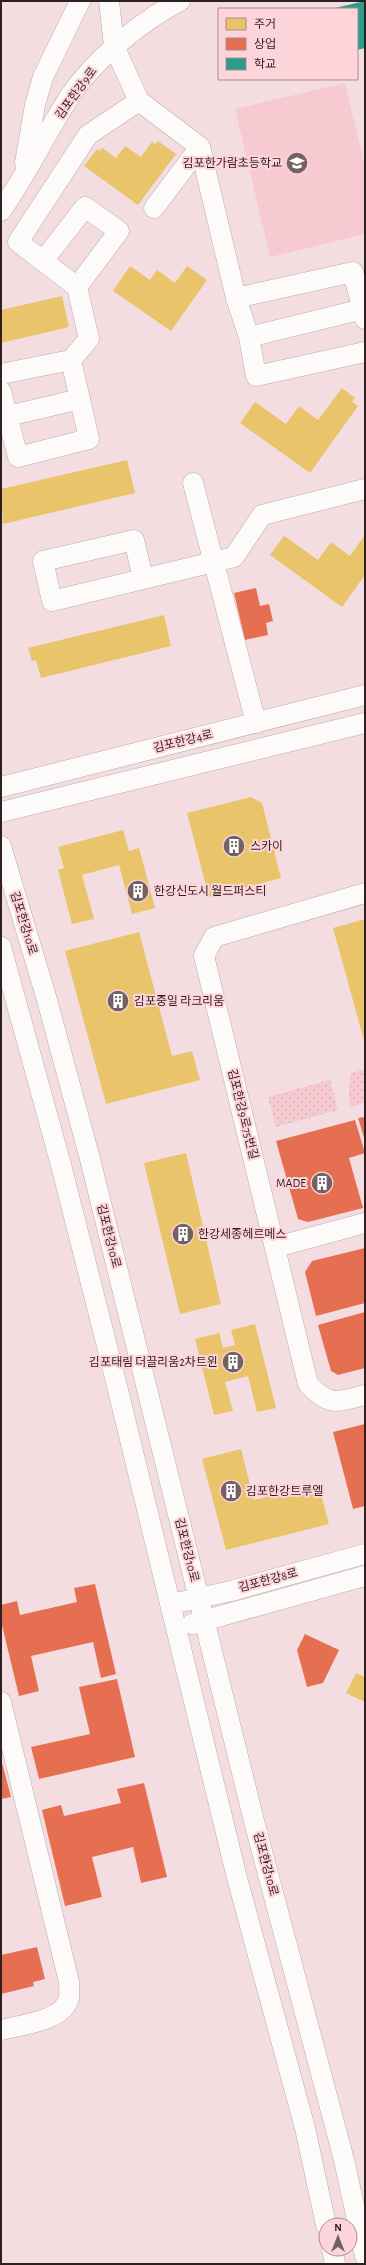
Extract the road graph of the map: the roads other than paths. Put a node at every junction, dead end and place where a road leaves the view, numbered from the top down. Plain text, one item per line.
1 (80, 1) edge
2 (109, 1) edge
3 (180, 1) edge
4 (114, 46) junction
5 (139, 101) junction
6 (200, 147) junction
7 (23, 174) junction
8 (154, 208) dead end
9 (1, 211) edge
10 (43, 261) junction
11 (77, 288) junction
12 (236, 298) junction
13 (364, 314) edge
14 (249, 337) junction
15 (365, 352) edge
16 (71, 360) junction
17 (1, 374) edge
18 (1, 391) edge
19 (80, 399) junction
20 (8, 416) junction
21 (193, 483) dead end
22 (365, 489) edge
23 (214, 561) junction
24 (143, 578) junction
25 (365, 695) edge
26 (256, 723) junction
27 (365, 723) edge
28 (1, 787) edge
29 (1, 812) edge
30 (1, 846) edge
31 (365, 893) edge
32 (1, 947) edge
33 (365, 1222) edge
34 (276, 1247) junction
35 (365, 1395) edge
36 (365, 1554) edge
37 (365, 1576) edge
38 (199, 1598) junction
39 (171, 1604) junction
40 (205, 1621) junction
41 (176, 1628) junction
42 (1, 1702) edge
43 (1, 2030) edge
44 (324, 2217) edge
45 (365, 2256) edge

1 - 7 street
2 - 4 street
3 - 4 street, 김포한강9로
4 - 5 street
4 - 7 street, 김포한강9로
5 - 6 street
5 - 10 street
6 - 8 street
6 - 12 street
7 - 9 street, 김포한강9로
10 - 11 street
10 - 11 street
11 - 16 street
12 - 13 street
12 - 14 street
13 - 14 street
14 - 15 street
16 - 17 street
16 - 19 street
18 - 20 street
19 - 20 street
19 - 20 street
21 - 23 street
22 - 23 street
23 - 24 street
23 - 26 street
24 - 24 street
25 - 26 street, 김포한강4로
26 - 28 street, 김포한강4로
27 - 29 street
30 - 38 street, 김포한강10로
31 - 34 street, 김포한강9로75번길
32 - 39 street
33 - 34 street
34 - 35 street, 김포한강9로75번길
36 - 38 street, 김포한강8로
37 - 40 street, 김포한강8로
38 - 39 street, 김포한강8로
38 - 40 street, 김포한강10로
39 - 41 street
40 - 41 street, 김포한강8로
40 - 45 street, 김포한강10로
41 - 44 street
42 - 43 street

